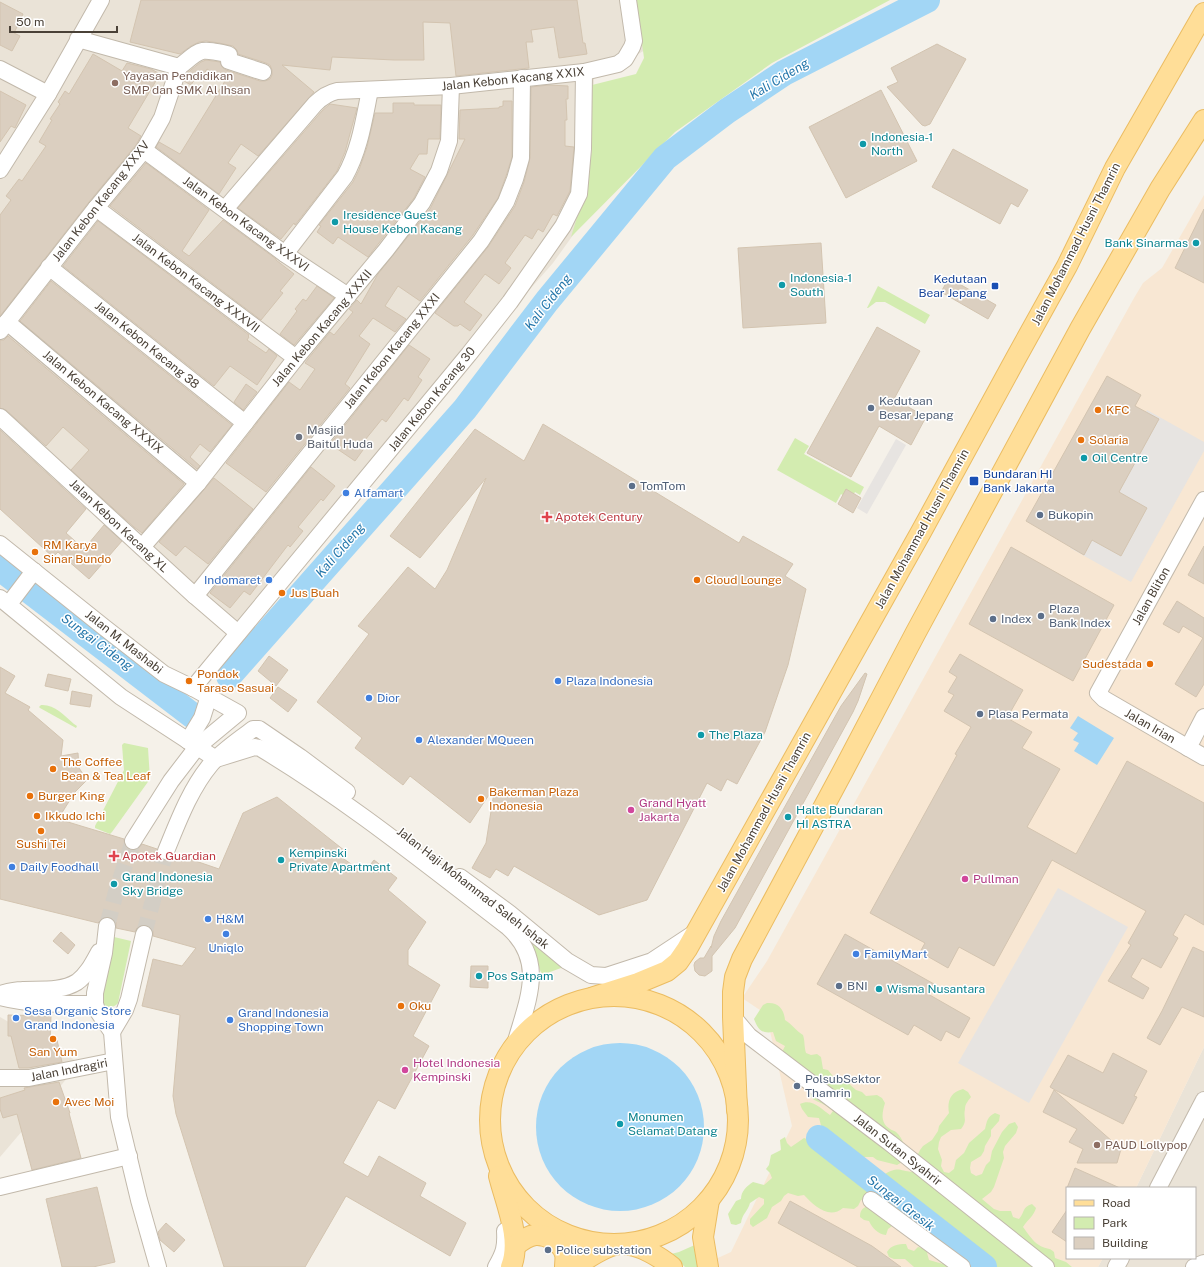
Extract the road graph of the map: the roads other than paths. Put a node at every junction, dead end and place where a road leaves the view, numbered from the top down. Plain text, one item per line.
1 (101, 0) edge
2 (628, 0) edge
3 (1204, 13) edge
4 (78, 39) junction
5 (179, 67) junction
6 (0, 69) edge
7 (263, 72) dead end
8 (584, 72) junction
9 (522, 78) junction
10 (451, 86) junction
11 (370, 90) junction
12 (48, 94) junction
13 (1204, 120) edge
14 (144, 150) junction
15 (0, 170) edge
16 (96, 208) junction
17 (225, 209) junction
18 (285, 254) junction
19 (49, 267) junction
20 (348, 296) junction
21 (4, 326) edge
22 (296, 358) junction
23 (0, 417) edge
24 (245, 423) junction
25 (198, 483) junction
26 (1204, 500) edge
27 (0, 544) edge
28 (142, 547) junction
29 (31, 575) junction
30 (195, 596) junction
31 (8, 599) edge
32 (238, 633) junction
33 (193, 688) junction
34 (1098, 693) joint
35 (209, 696) junction
36 (1204, 717) edge
37 (193, 744) junction
38 (1188, 748) junction
39 (1204, 757) edge
40 (216, 759) junction
41 (133, 841) tunnel mouth
42 (166, 851) tunnel mouth
43 (699, 930) junction
44 (144, 934) tunnel mouth
45 (0, 994) edge
46 (0, 997) edge
47 (594, 997) junction
48 (95, 1004) junction
49 (732, 1017) junction
50 (112, 1032) junction
51 (516, 1041) junction
52 (114, 1061) junction
53 (0, 1078) edge
54 (1204, 1100) edge
55 (738, 1110) junction
56 (129, 1156) junction
57 (496, 1161) junction
58 (0, 1187) edge
59 (1159, 1187) edge
60 (502, 1188) junction
61 (710, 1200) junction
62 (871, 1200) dead end
63 (622, 1244) junction
64 (516, 1245) junction
65 (1204, 1263) edge
66 (158, 1267) edge
67 (496, 1267) edge
68 (511, 1267) edge
69 (565, 1267) edge
70 (576, 1267) edge
71 (672, 1267) edge
72 (708, 1267) edge
73 (962, 1267) edge
74 (1046, 1267) edge
75 (1194, 1267) edge

1 - 4 street
2 - 8 street, Jalan Kebon Kacang XXIX
3 - 43 main road, Jalan Mohammad Husni Thamrin
4 - 5 street
4 - 12 street
5 - 7 street
5 - 14 street, Jalan Kebon Kacang XXXV
6 - 12 street
8 - 9 street, Jalan Kebon Kacang XXIX
8 - 32 street, Jalan Kebon Kacang 30
9 - 10 street, Jalan Kebon Kacang XXIX
9 - 30 street, Jalan Kebon Kacang XXXI
10 - 11 street, Jalan Kebon Kacang XXIX
10 - 20 street, Jalan Kebon Kacang XXXII
11 - 17 street, Jalan Kebon Kacang XXIX
11 - 18 street
12 - 15 street
13 - 49 main road
14 - 16 street, Jalan Kebon Kacang XXXV
14 - 17 street, Jalan Kebon Kacang XXXVI
16 - 19 street, Jalan Kebon Kacang XXXV
16 - 22 street, Jalan Kebon Kacang XXXVII
17 - 18 street, Jalan Kebon Kacang XXXVI
18 - 20 street, Jalan Kebon Kacang XXXVI
19 - 21 street, Jalan Kebon Kacang XXXV
19 - 24 street, Jalan Kebon Kacang 38
20 - 22 street, Jalan Kebon Kacang XXXII
21 - 25 street, Jalan Kebon Kacang XXXIX
22 - 24 street, Jalan Kebon Kacang XXXII
23 - 28 street, Jalan Kebon Kacang XL
24 - 25 street, Jalan Kebon Kacang XXXII
25 - 28 street, Jalan Kebon Kacang XXXII
26 - 34 street, Jalan Bliton
27 - 29 street, Jalan M. Mashabi
28 - 30 street, Jalan Kebon Kacang XL
29 - 31 street
29 - 33 street, Jalan M. Mashabi
30 - 32 street, Jalan Kebon Kacang XL
31 - 37 street
32 - 33 street, Jalan Kebon Kacang 30
33 - 35 street, Jalan M. Mashabi
34 - 38 street, Jalan Irian
35 - 37 street
35 - 37 street, Jalan M. Mashabi
36 - 38 street
37 - 40 street
37 - 41 street
38 - 39 street, Jalan Irian
40 - 42 street
40 - 43 street, Jalan Haji Mohammad Saleh Ishak
40 - 51 street, Jalan Haji Mohammad Saleh Ishak
43 - 47 main road, Jalan Mohammad Husni Thamrin
44 - 50 street
45 - 48 street
46 - 48 street
47 - 51 main road
47 - 55 main road
48 - 50 street
49 - 55 main road
49 - 74 street, Jalan Sutan Syahrir
50 - 52 street
51 - 57 main road
52 - 53 street, Jalan Indragiri
52 - 56 street
54 - 59 street
55 - 61 main road
56 - 58 street
56 - 66 street
57 - 60 main road
57 - 63 main road
60 - 64 main road
60 - 67 street
61 - 63 main road
61 - 72 main road
62 - 73 street
63 - 70 main road
63 - 71 main road
64 - 68 main road
64 - 69 main road
65 - 75 street

